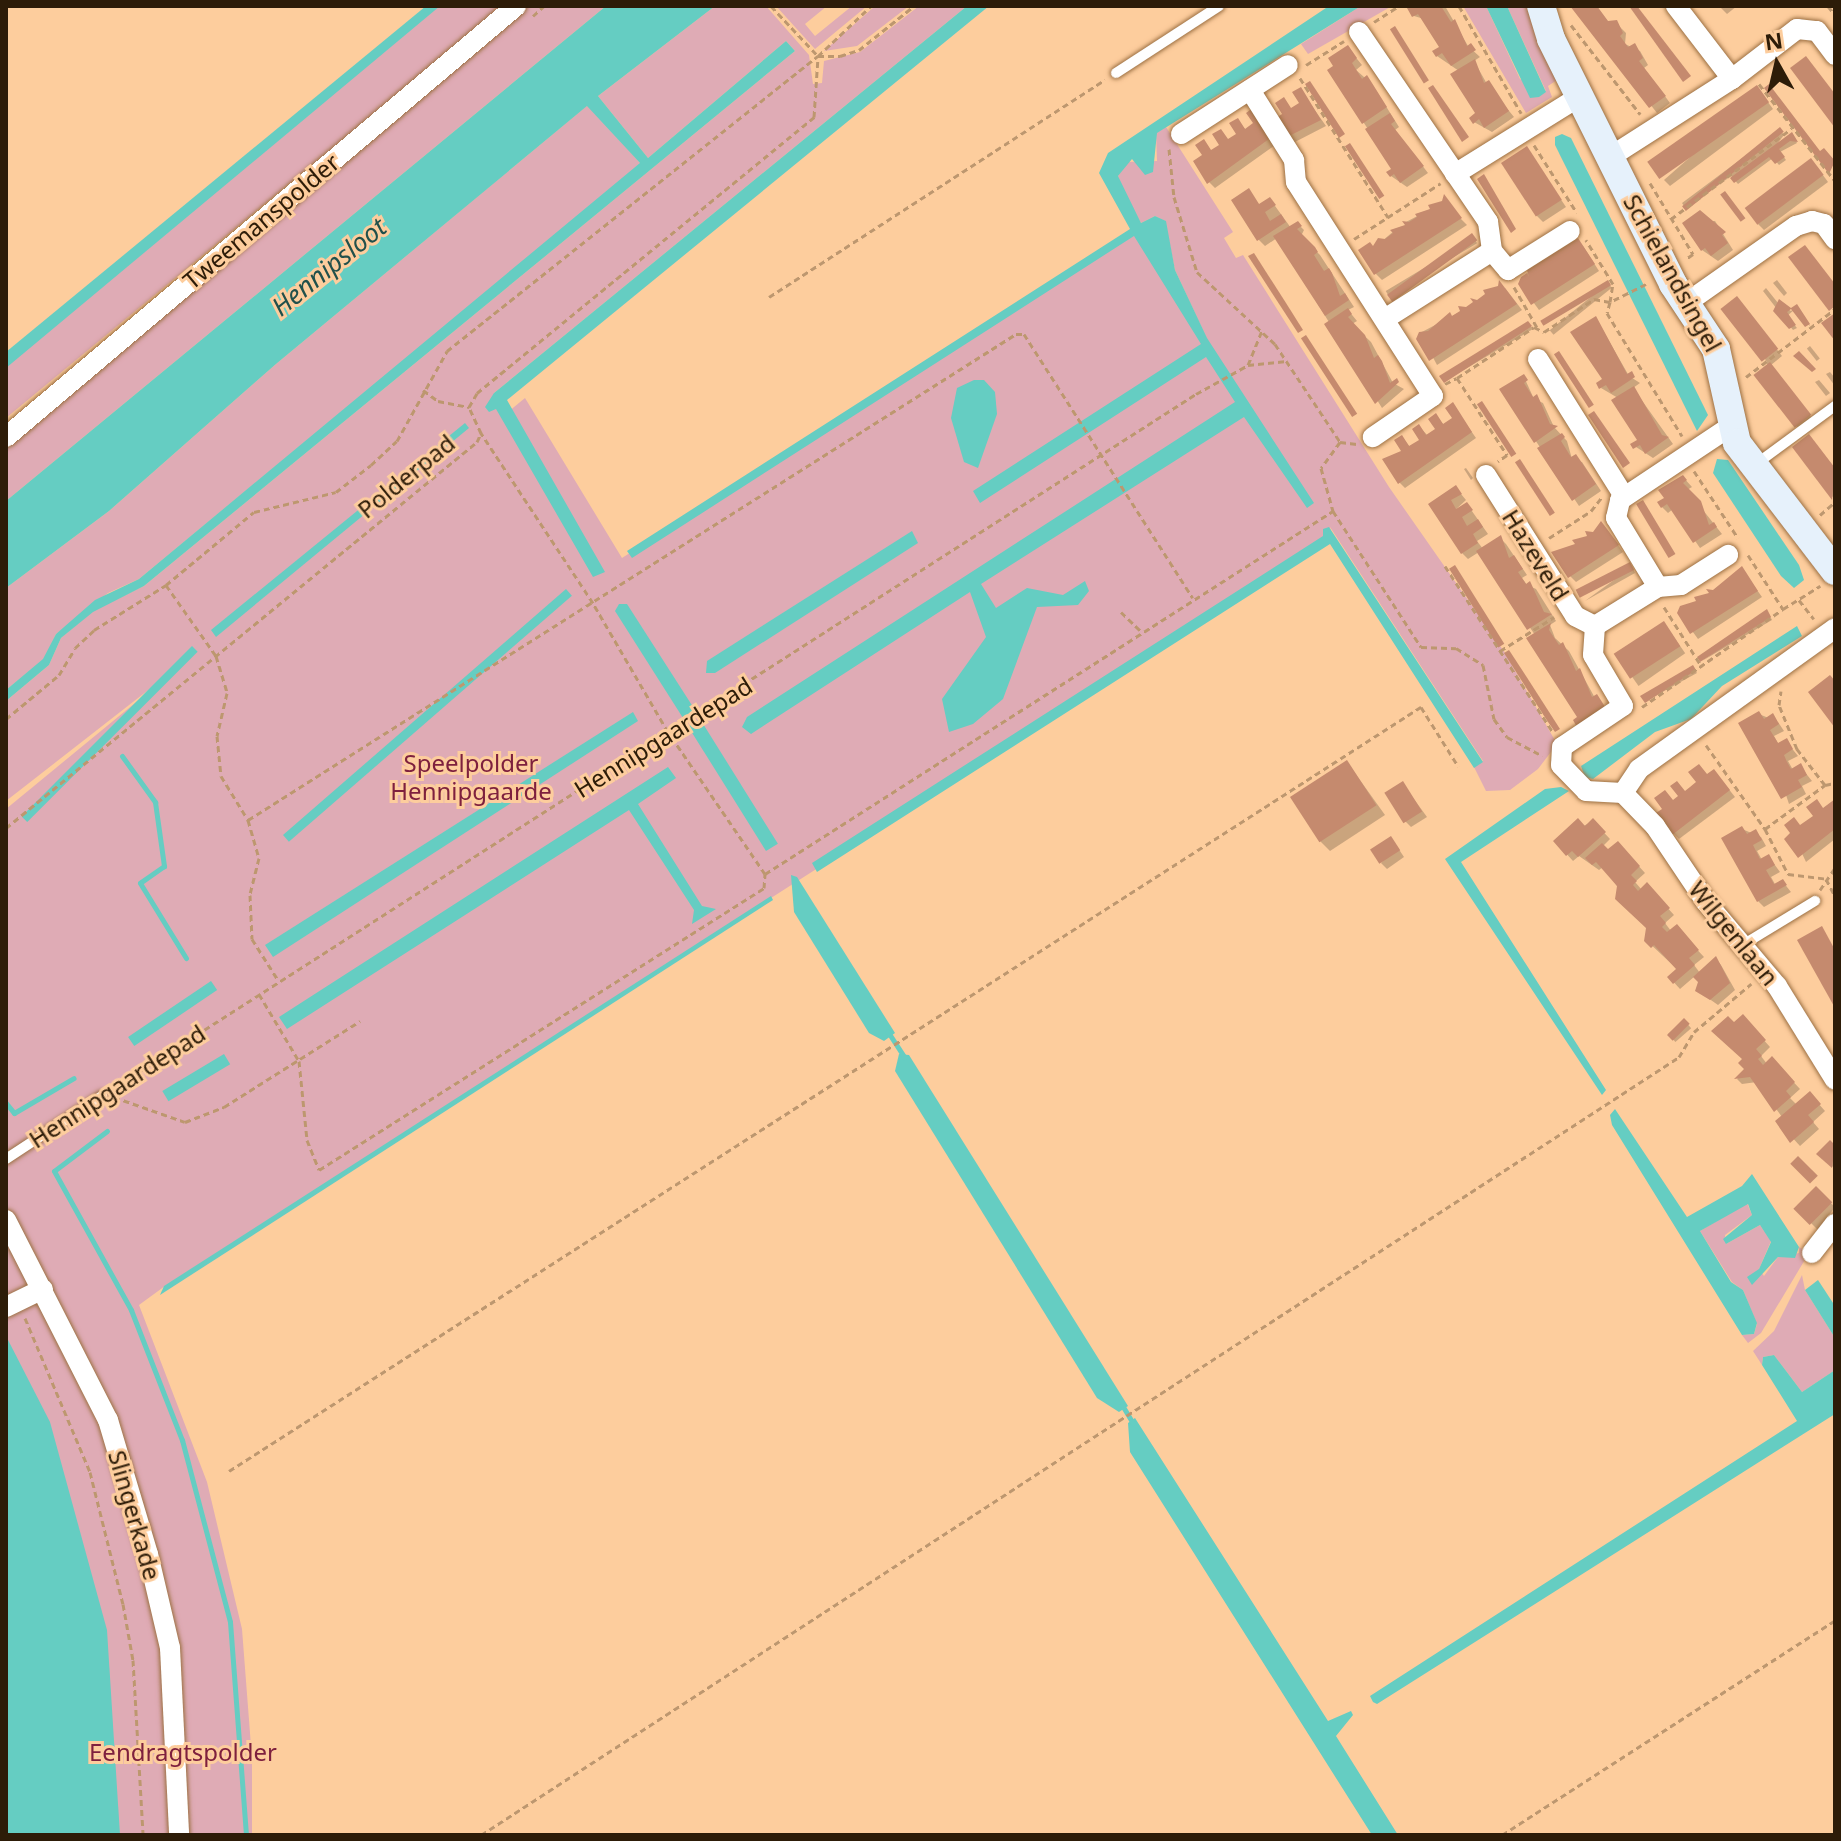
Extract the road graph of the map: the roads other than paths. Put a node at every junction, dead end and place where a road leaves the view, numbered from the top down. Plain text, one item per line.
1 (516, 6) edge
2 (1219, 6) edge
3 (1541, 6) edge
4 (1676, 6) edge
5 (1359, 32) dead end
6 (1835, 55) edge
7 (1292, 69) road end
8 (1116, 73) road end
9 (1739, 74) junction
10 (1250, 90) junction
11 (1582, 95) junction
12 (1181, 134) road end
13 (1610, 157) junction
14 (1455, 174) junction
15 (1570, 231) road end
16 (1835, 239) edge
17 (1492, 251) junction
18 (1685, 304) junction
19 (1385, 319) junction
20 (1538, 359) dead end
21 (1835, 406) edge
22 (1731, 426) junction
23 (6, 437) edge
24 (1373, 437) road end
25 (1751, 467) junction
26 (1486, 475) road end
27 (1622, 491) junction
28 (1728, 555) dead end
29 (1829, 578) edge
30 (1656, 589) junction
31 (1595, 626) junction
32 (1830, 632) edge
33 (1623, 793) junction
34 (1815, 901) road end
35 (1746, 943) junction
36 (1831, 1067) edge
37 (102, 1096) road end
38 (6, 1159) edge
39 (6, 1220) edge
40 (1835, 1224) edge
41 (1812, 1253) dead end
42 (43, 1289) junction
43 (14, 1303) edge
44 (179, 1835) edge

1 - 23 street, Tweemanspolder
2 - 8 lane
3 - 11 street, Schielandsingel
4 - 9 street
5 - 14 street
6 - 9 street
7 - 10 street
9 - 13 street
10 - 12 street
10 - 19 street
11 - 13 street, Schielandsingel
11 - 14 street
13 - 18 street, Schielandsingel
14 - 17 street
15 - 17 street
16 - 18 street
17 - 19 street
18 - 22 street, Schielandsingel
19 - 24 street
20 - 27 street
21 - 25 lane
22 - 25 street, Schielandsingel
22 - 27 street
25 - 29 street, Schielandsingel
26 - 31 street, Hazeveld
27 - 30 street
28 - 30 street
30 - 31 street
31 - 33 street
32 - 33 street
33 - 35 street, Wilgenlaan
34 - 35 lane
35 - 36 street, Wilgenlaan
37 - 38 lane, Hennipgaardepad
39 - 42 street, Slingerkade
40 - 41 street
42 - 43 street
42 - 44 street, Slingerkade

